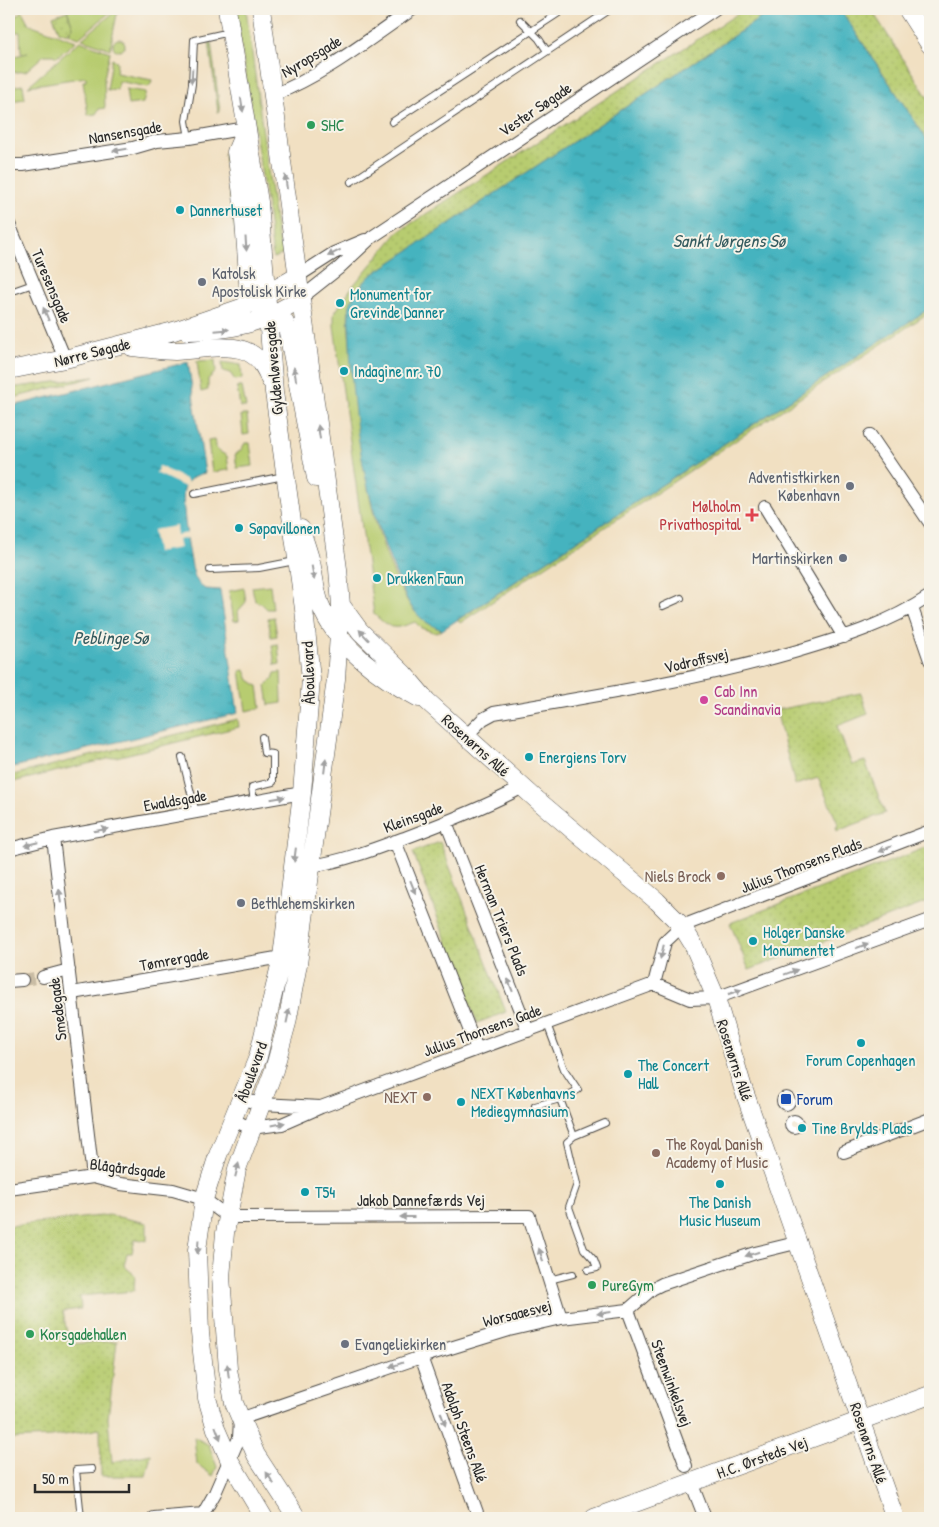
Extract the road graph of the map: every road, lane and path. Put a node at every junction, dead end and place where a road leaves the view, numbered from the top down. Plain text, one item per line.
1 (227, 9) edge
2 (261, 9) edge
3 (413, 9) edge
4 (565, 9) edge
5 (611, 9) edge
6 (715, 9) edge
7 (907, 9) edge
8 (520, 20) dead end
9 (531, 31) junction
10 (230, 32) junction
11 (930, 45) edge
12 (547, 51) junction
13 (273, 95) junction
14 (392, 122) dead end
15 (246, 128) junction
16 (189, 138) junction
17 (9, 164) edge
18 (351, 182) dead end
19 (9, 224) edge
20 (372, 237) junction
21 (298, 276) junction
22 (34, 284) junction
23 (16, 290) dead end
24 (301, 298) junction
25 (244, 307) junction
26 (270, 309) junction
27 (174, 331) junction
28 (120, 346) junction
29 (65, 360) junction
30 (9, 370) edge
31 (274, 392) junction
32 (870, 435) dead end
33 (285, 476) junction
34 (194, 494) dead end
35 (765, 507) dead end
36 (930, 523) edge
37 (333, 532) junction
38 (297, 561) junction
39 (210, 570) dead end
40 (930, 596) edge
41 (681, 598) dead end
42 (341, 605) junction
43 (664, 606) dead end
44 (912, 608) junction
45 (304, 609) joint
46 (340, 636) junction
47 (844, 637) junction
48 (930, 660) edge
49 (427, 701) junction
50 (466, 736) junction
51 (262, 737) dead end
52 (182, 757) dead end
53 (523, 787) junction
54 (302, 793) junction
55 (254, 802) junction
56 (196, 812) junction
57 (446, 822) junction
58 (930, 831) edge
59 (53, 838) junction
60 (395, 841) junction
61 (9, 849) edge
62 (311, 866) junction
63 (930, 920) edge
64 (682, 926) junction
65 (282, 957) junction
66 (69, 970) junction
67 (43, 977) tunnel mouth
68 (654, 984) junction
69 (72, 993) junction
70 (716, 998) junction
71 (547, 1024) junction
72 (528, 1030) junction
73 (477, 1049) junction
74 (242, 1099) junction
75 (560, 1099) junction
76 (261, 1104) junction
77 (535, 1106) dead end
78 (321, 1107) junction
79 (930, 1119) edge
80 (233, 1120) junction
81 (605, 1123) dead end
82 (251, 1128) junction
83 (574, 1136) junction
84 (844, 1152) dead end
85 (93, 1177) junction
86 (9, 1189) edge
87 (208, 1201) junction
88 (228, 1217) junction
89 (800, 1242) junction
90 (588, 1270) dead end
91 (573, 1274) dead end
92 (549, 1280) junction
93 (628, 1310) junction
94 (561, 1318) junction
95 (420, 1357) junction
96 (930, 1395) edge
97 (240, 1419) junction
98 (861, 1420) junction
99 (230, 1462) junction
100 (92, 1469) dead end
101 (689, 1474) junction
102 (203, 1516) edge
103 (81, 1518) edge
104 (154, 1518) edge
105 (264, 1518) edge
106 (297, 1518) edge
107 (479, 1518) edge
108 (594, 1518) edge
109 (705, 1518) edge
110 (895, 1518) edge

1 - 10 street, Gyldenløvesgade
2 - 13 street
3 - 13 street, Nyropsgade
4 - 9 lane
5 - 12 lane
6 - 20 street, Vester Søgade
7 - 11 street
8 - 9 lane
9 - 12 lane
9 - 14 lane
10 -> 15 street, Gyldenløvesgade
10 -> 16 lane
12 - 18 lane
21 -> 13 street
15 - 16 street, Nansensgade
15 -> 25 street
15 - 26 street, Gyldenløvesgade
16 -> 17 street, Nansensgade
19 - 22 street, Turesensgade
20 -> 21 street, Vester Søgade
20 - 24 street, Vester Søgade
21 - 24 street
21 - 26 street
22 - 23 lane
29 -> 22 street, Turesensgade
24 - 26 street
37 -> 24 street
25 - 26 street, Nørre Søgade
25 - 27 street, Nørre Søgade
27 -> 26 street, Nørre Søgade
26 - 31 street, Gyldenløvesgade
37 -> 26 street
27 - 28 street, Nørre Søgade
28 - 29 street, Nørre Søgade
28 - 31 street
29 - 30 street, Nørre Søgade
31 - 33 street, Gyldenløvesgade
32 - 36 street
33 - 34 lane
33 - 38 street, Gyldenløvesgade
33 -> 46 street, Rosenørns Allé
35 - 47 street
37 - 42 street
38 - 39 lane
38 - 45 street, Gyldenløvesgade
40 - 44 street, Vodroffsvej
41 - 43 lane
42 - 46 street, Åboulevard
49 -> 42 street, Rosenørns Allé
44 - 47 street, Vodroffsvej
44 - 48 street
45 - 54 street, Åboulevard
46 - 49 street, Rosenørns Allé
62 -> 46 street, Åboulevard
47 - 50 street, Vodroffsvej
49 - 50 street, Rosenørns Allé
50 - 53 street, Rosenørns Allé
51 - 55 lane
52 - 56 lane
53 - 57 street, Kleinsgade
53 - 64 street, Rosenørns Allé
55 -> 54 street, Ewaldsgade
54 -> 65 street, Åboulevard
55 - 56 street, Ewaldsgade
59 -> 56 street, Ewaldsgade
57 - 60 street, Kleinsgade
72 -> 57 street, Herman Triers Plads
58 -> 64 street, Julius Thomsens Plads
59 -> 61 street, Ewaldsgade
66 -> 59 street, Smedegade
60 - 62 street, Kleinsgade
60 -> 73 street
76 -> 62 street, Åboulevard
70 -> 63 street
64 -> 68 street
64 - 70 street, Rosenørns Allé
65 - 69 street, Tømrergade
65 - 74 street, Åboulevard
66 - 67 street
66 - 69 street, Smedegade
68 - 70 street
68 - 71 street, Julius Thomsens Gade
69 - 85 street, Smedegade
70 - 89 street, Rosenørns Allé
71 - 72 street, Julius Thomsens Gade
71 - 75 lane
72 - 73 street, Julius Thomsens Gade
73 - 78 street, Julius Thomsens Gade
74 - 76 street, Julius Thomsens Gade
74 - 80 street, Åboulevard
75 - 77 lane
75 - 83 lane
76 - 78 street, Julius Thomsens Gade
76 - 82 street, Åboulevard
82 -> 78 street, Julius Thomsens Gade
79 - 84 street
80 - 82 street
80 - 87 street, Åboulevard
81 - 83 lane
88 -> 82 street, Åboulevard
83 - 90 lane
85 - 86 street, Blågårdsgade
85 - 87 street, Blågårdsgade
87 - 88 street
87 -> 99 street, Åboulevard
92 -> 88 street, Jakob Dannefærds Vej
97 -> 88 street, Åboulevard
89 -> 93 street
89 - 98 street, Rosenørns Allé
91 - 92 lane
92 - 94 street, Jakob Dannefærds Vej
93 -> 94 street, Worsaaesvej
93 - 101 street, Steenwinkelsvej
94 - 95 street, Worsaaesvej
95 -> 97 street, Worsaaesvej
95 -> 107 street, Adolph Steens Allé
96 - 98 street, H.C. Ørsteds Vej
97 - 99 street
106 -> 97 street, Åboulevard
98 - 101 street, H.C. Ørsteds Vej
98 - 110 street, Rosenørns Allé
99 - 102 street
99 - 105 street, Åboulevard
100 - 103 lane
101 - 108 street, H.C. Ørsteds Vej
101 - 109 street, Steenwinkelsvej
102 - 104 street

